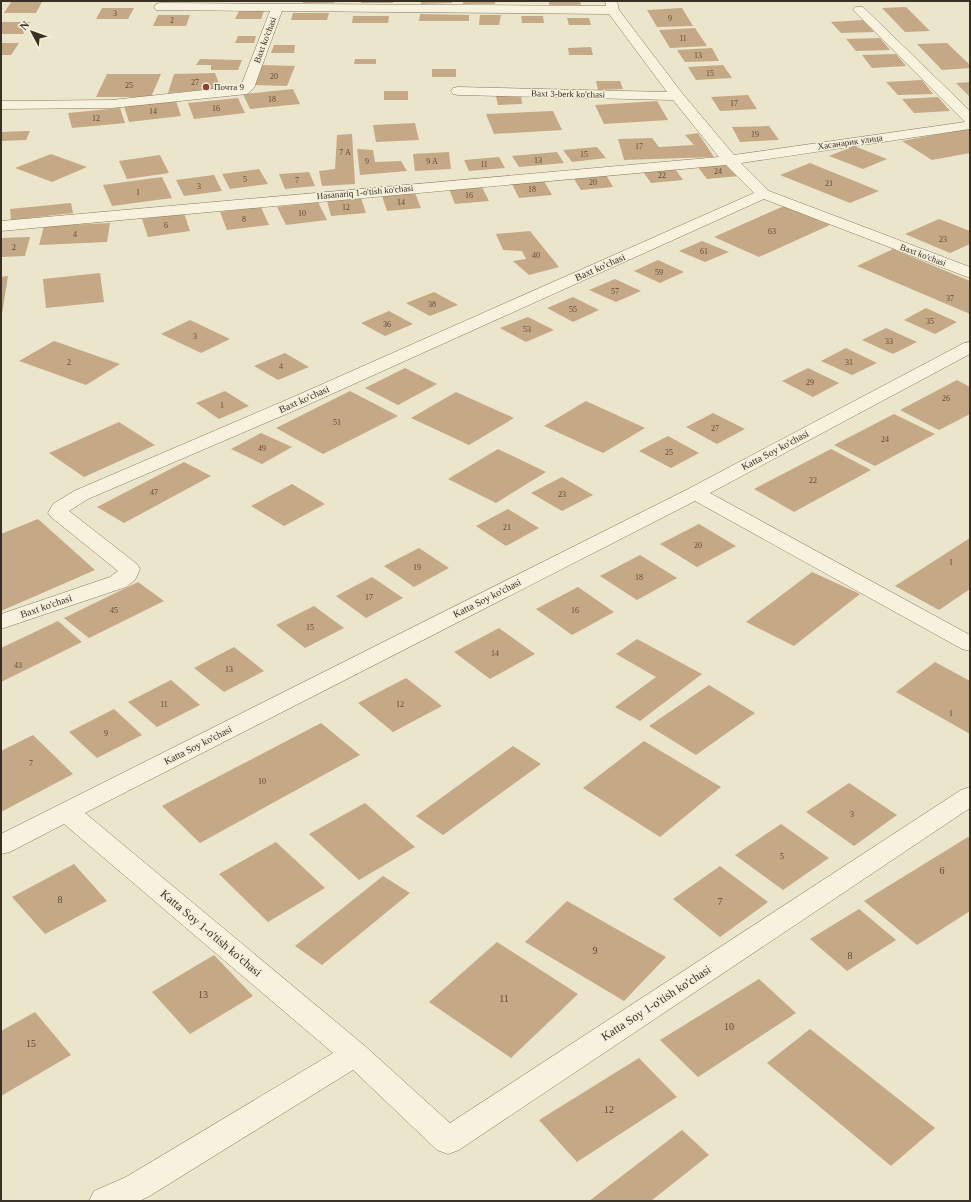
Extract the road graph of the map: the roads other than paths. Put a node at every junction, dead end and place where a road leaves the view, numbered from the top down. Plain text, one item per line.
1 (612, 6) edge
2 (160, 7) dead end
3 (277, 8) junction
4 (859, 10) dead end
5 (458, 91) dead end
6 (677, 96) junction
7 (1, 105) edge
8 (970, 119) edge
9 (970, 125) edge
10 (730, 160) junction
11 (764, 194) junction
12 (1, 226) edge
13 (970, 273) edge
14 (970, 347) edge
15 (695, 493) junction
16 (1, 622) edge
17 (966, 637) edge
18 (970, 796) edge
19 (67, 812) junction
20 (1, 845) edge
21 (355, 1054) junction
22 (105, 1201) edge

1 - 3 street, Baxt ko'chasi
1 - 6 street, Baxt ko'chasi
2 - 3 street
3 - 7 street, Baxt ko'chasi
4 - 8 street
5 - 6 street, Baxt 3-berk ko'chasi
6 - 10 street, Baxt ko'chasi
9 - 10 street, Хасанарик улица
10 - 11 street, Baxt ko'chasi
10 - 12 street, Hasanariq 1-o'tish ko'chasi
11 - 13 street, Baxt ko'chasi
11 - 16 street, Baxt ko'chasi
14 - 15 street, Katta Soy ko'chasi
15 - 17 street
15 - 19 street, Katta Soy ko'chasi
18 - 21 street, Katta Soy 1-o'tish ko'chasi
19 - 20 street, Katta Soy ko'chasi
19 - 21 street, Katta Soy 1-o'tish ko'chasi
21 - 22 street

